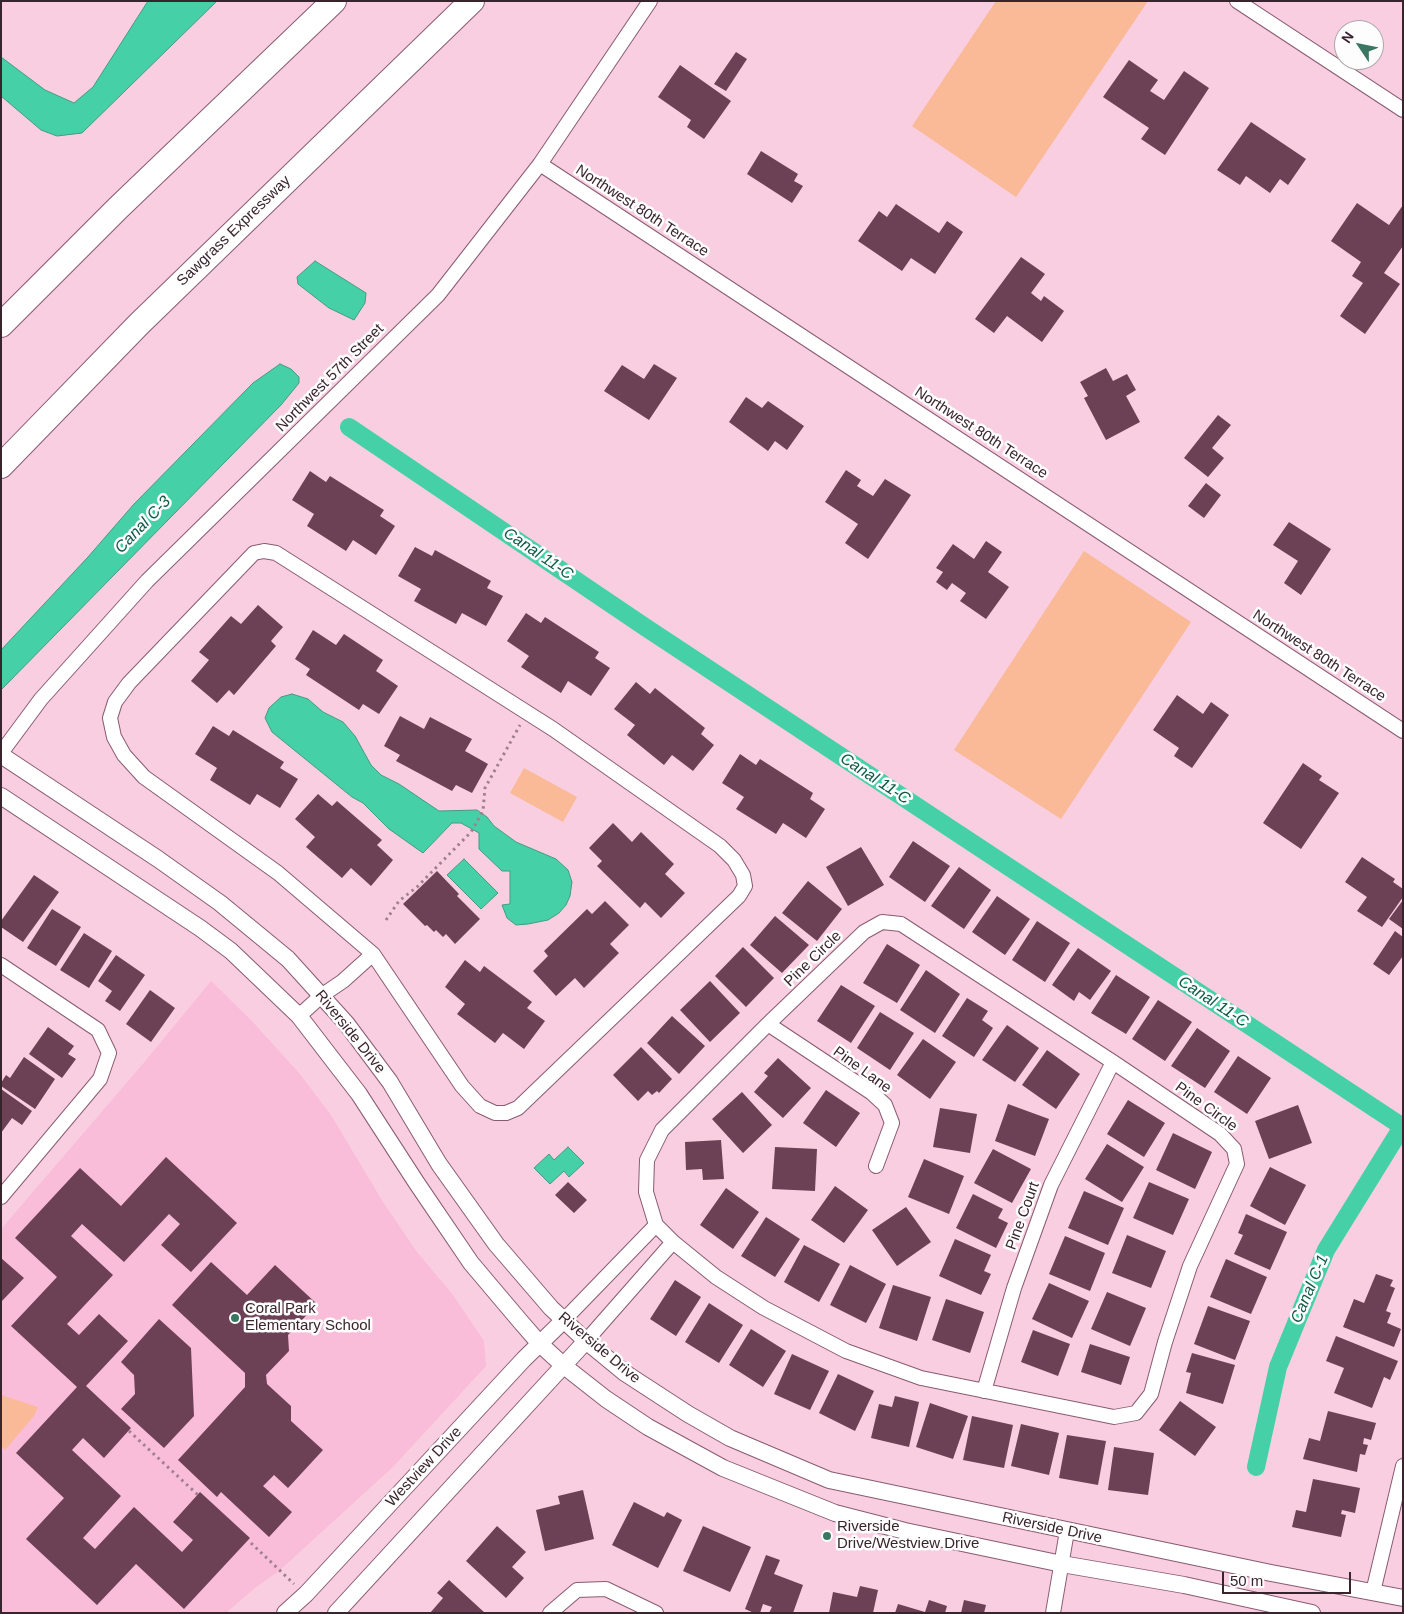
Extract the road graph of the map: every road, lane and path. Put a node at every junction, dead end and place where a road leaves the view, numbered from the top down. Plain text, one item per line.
1 (334, 1) edge
2 (472, 1) edge
3 (650, 1) edge
4 (1237, 1) edge
5 (1403, 110) edge
6 (540, 164) junction
7 (1, 325) edge
8 (1, 466) edge
9 (528, 713) junction
10 (1403, 730) edge
11 (1, 754) edge
12 (1, 796) edge
13 (386, 920) dead end
14 (373, 954) junction
15 (1, 965) edge
16 (321, 996) junction
17 (299, 1016) junction
18 (768, 1024) junction
19 (1113, 1062) junction
20 (876, 1166) dead end
21 (1, 1197) edge
22 (656, 1225) junction
23 (674, 1242) junction
24 (563, 1321) junction
25 (586, 1341) junction
26 (540, 1344) junction
27 (564, 1366) junction
28 (984, 1390) junction
29 (129, 1431) dead end
30 (1403, 1466) edge
31 (198, 1495) dead end
32 (1067, 1531) junction
33 (251, 1543) dead end
34 (1062, 1564) junction
35 (1373, 1592) junction
36 (306, 1594) junction
37 (1403, 1598) edge
38 (285, 1613) edge
39 (336, 1613) edge
40 (550, 1613) edge
41 (656, 1613) edge
42 (1053, 1613) edge
43 (1312, 1613) edge

1 - 7 highway
2 - 8 highway, Sawgrass Expressway
3 - 6 street, Northwest 57th Street
4 - 5 street
6 - 10 street, Northwest 80th Terrace
6 - 11 street, Northwest 57th Street
9 - 13 path
9 - 14 street
9 - 14 street
11 - 16 street, Riverside Drive
12 - 17 street, Riverside Drive
14 - 16 street
15 - 21 street
16 - 17 street
16 - 24 street, Riverside Drive
17 - 26 street, Riverside Drive
18 - 19 street, Pine Circle
18 - 20 street, Pine Lane
18 - 22 street, Pine Circle
19 - 28 street, Pine Court
19 - 28 street, Pine Circle
22 - 23 street, Pine Circle
22 - 24 street
23 - 25 street
23 - 28 street, Pine Circle
24 - 25 street, Riverside Drive
24 - 26 street, Westview Drive
25 - 27 street
25 - 32 street, Riverside Drive
26 - 27 street, Riverside Drive
26 - 36 street, Westview Drive
27 - 34 street, Riverside Drive
27 - 39 street
29 - 31 path
30 - 35 street
32 - 34 street
32 - 35 street, Riverside Drive
33 - 36 path
34 - 42 street
34 - 43 street, Riverside Drive
35 - 37 street, Riverside Drive
36 - 38 street, Westview Drive
40 - 41 street

